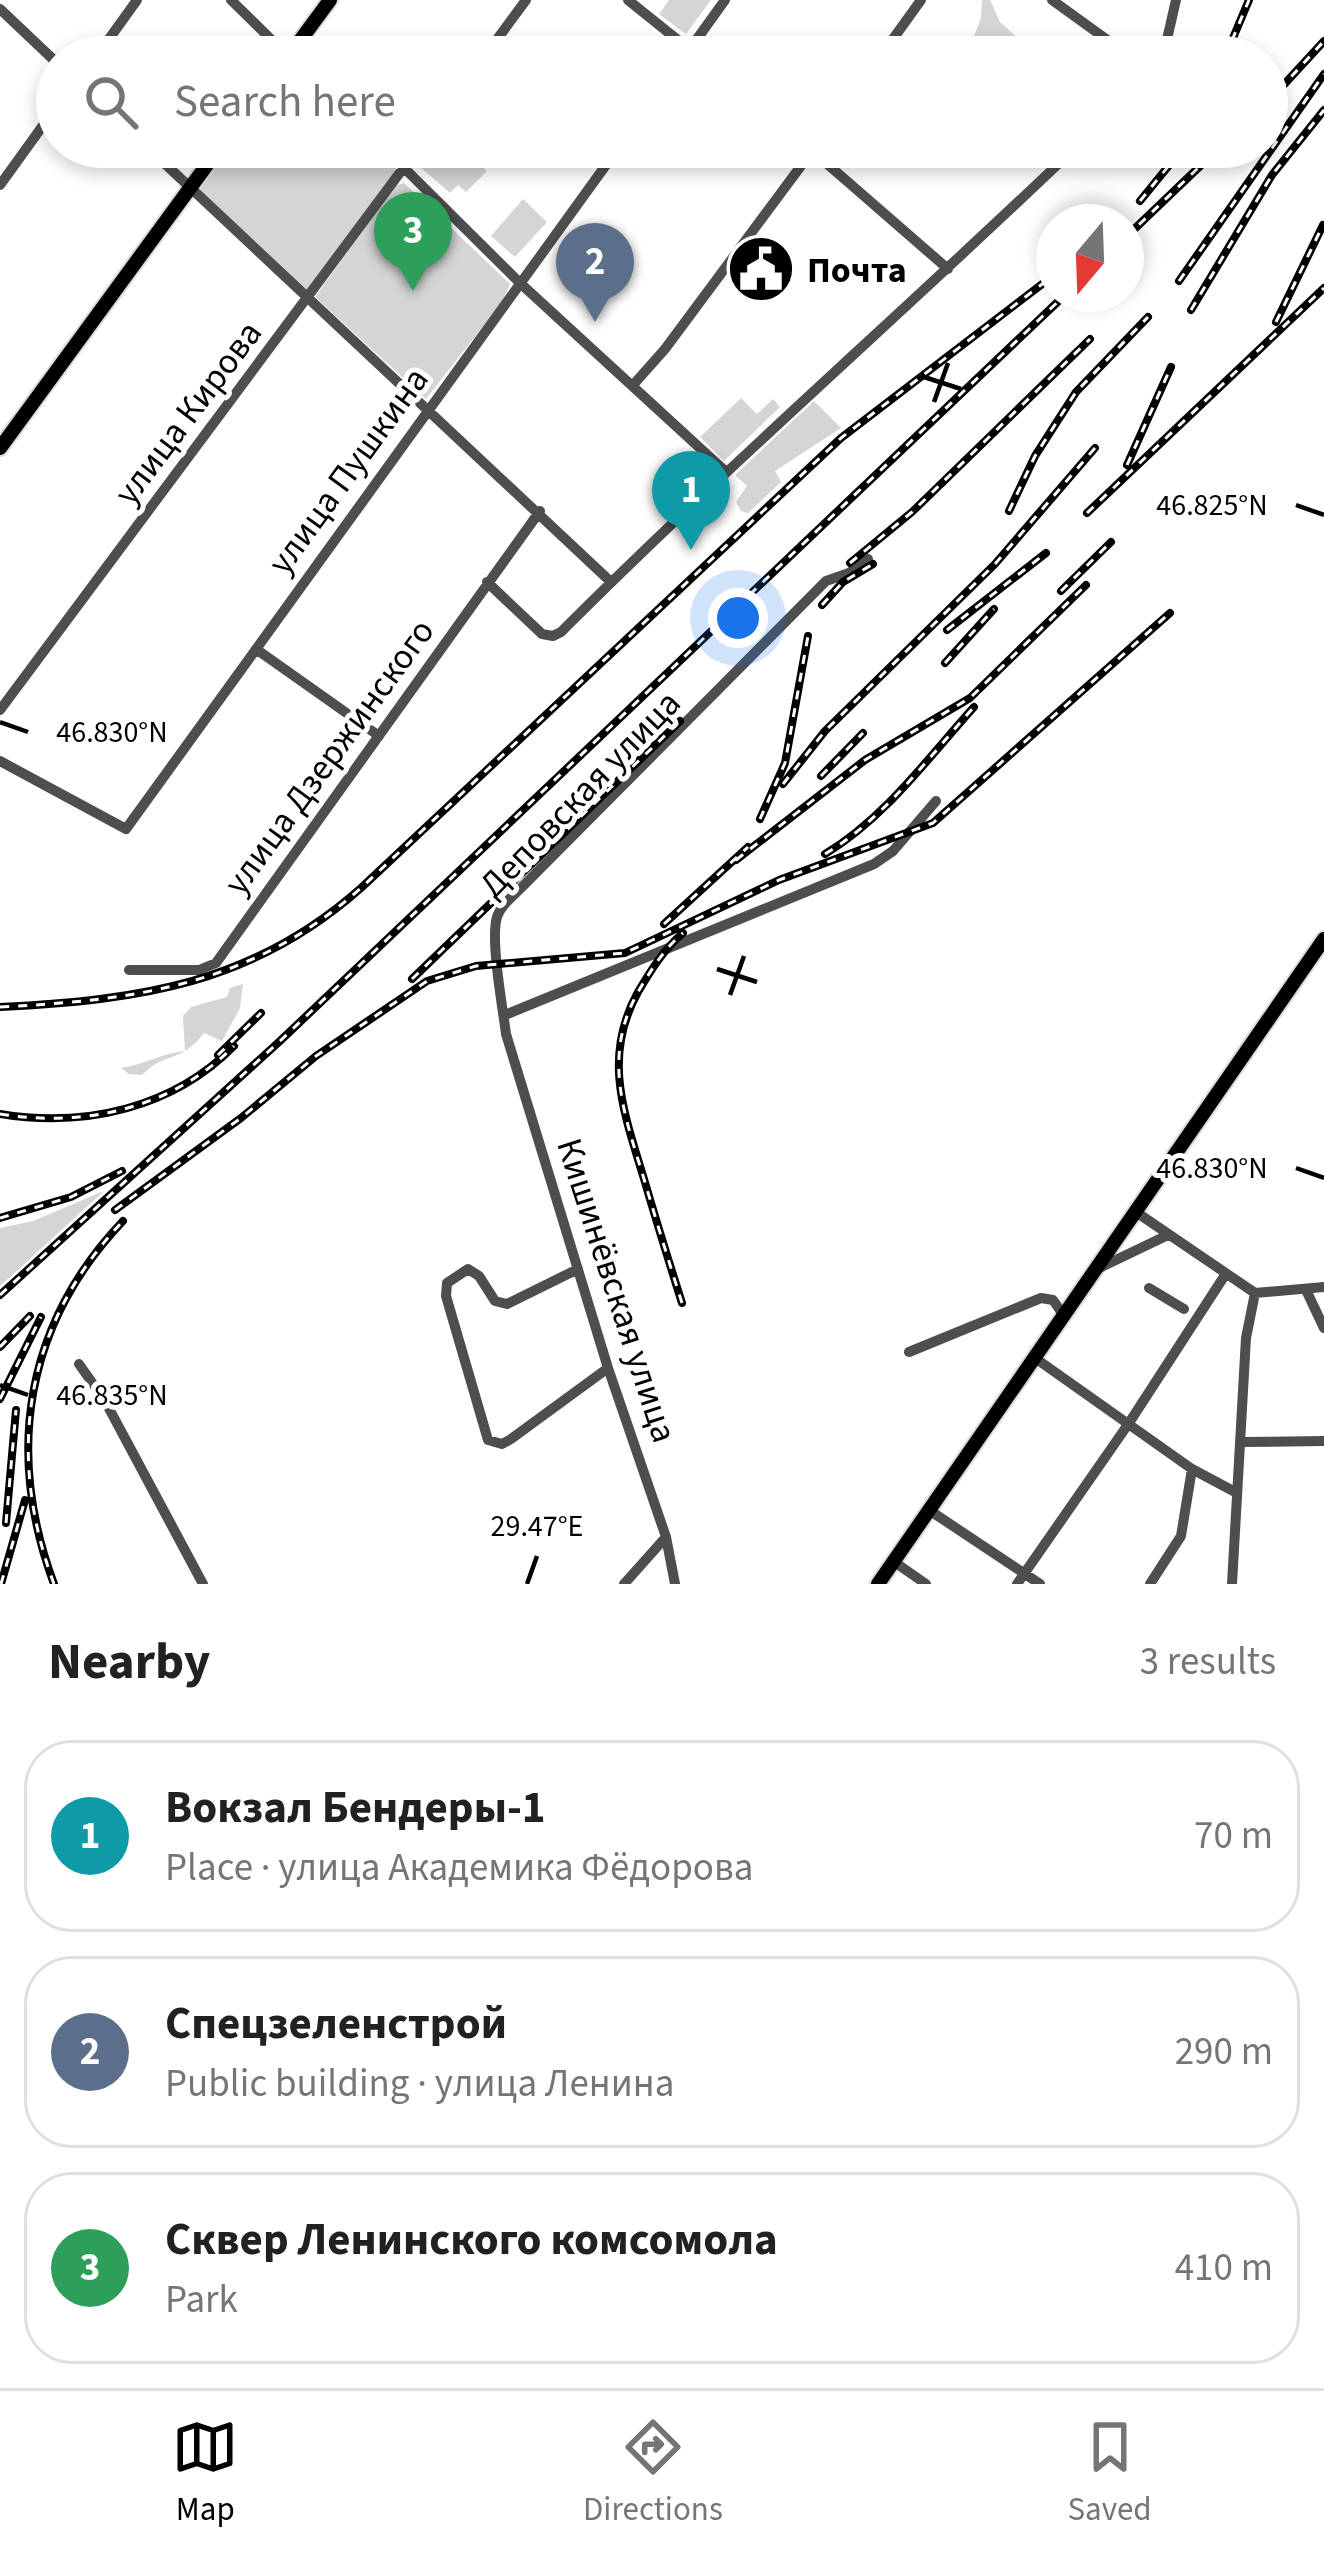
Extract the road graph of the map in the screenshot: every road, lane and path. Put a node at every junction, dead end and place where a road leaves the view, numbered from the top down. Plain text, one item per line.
1 (137, 0) edge
2 (231, 0) edge
3 (330, 0) edge
4 (526, 0) edge
5 (628, 0) edge
6 (724, 0) edge
7 (921, 0) edge
8 (1052, 0) edge
9 (1176, 0) edge
10 (0, 9) edge
11 (111, 36) edge
12 (268, 36) edge
13 (304, 36) edge
14 (499, 36) edge
15 (670, 36) edge
16 (702, 36) edge
17 (895, 36) edge
18 (1102, 36) edge
19 (1167, 36) edge
20 (36, 42) edge
21 (36, 135) edge
22 (169, 168) edge
23 (204, 168) edge
24 (403, 168) edge
25 (405, 168) edge
26 (604, 168) edge
27 (797, 168) edge
28 (834, 168) edge
29 (1054, 168) edge
30 (0, 185) edge
31 (189, 187) junction
32 (948, 269) junction
33 (520, 283) junction
34 (309, 299) junction
35 (633, 385) junction
36 (426, 409) junction
37 (0, 448) edge
38 (725, 471) junction
39 (539, 511) junction
40 (868, 559) dead end
41 (487, 582) junction
42 (611, 582) junction
43 (256, 649) junction
44 (0, 710) edge
45 (379, 736) junction
46 (0, 760) edge
47 (936, 801) dead end
48 (1324, 939) edge
49 (129, 970) dead end
50 (506, 1015) junction
51 (1136, 1212) junction
52 (1168, 1234) junction
53 (578, 1269) junction
54 (1096, 1269) junction
55 (1225, 1275) junction
56 (1324, 1287) edge
57 (1149, 1288) dead end
58 (1306, 1290) junction
59 (1256, 1293) junction
60 (1184, 1309) dead end
61 (1064, 1316) junction
62 (1324, 1328) edge
63 (909, 1352) dead end
64 (1035, 1358) junction
65 (80, 1364) dead end
66 (608, 1368) junction
67 (1129, 1423) junction
68 (1324, 1441) edge
69 (1241, 1442) junction
70 (1192, 1469) junction
71 (1238, 1493) junction
72 (929, 1510) junction
73 (666, 1537) junction
74 (893, 1561) junction
75 (1021, 1579) edge
76 (203, 1584) edge
77 (624, 1584) edge
78 (675, 1584) edge
79 (878, 1584) edge
80 (926, 1584) edge
81 (1040, 1584) edge
82 (1150, 1584) edge
83 (1232, 1584) edge

1 - 11 street
2 - 12 street
3 - 13 main road
4 - 14 street
5 - 15 street
6 - 16 street
7 - 17 street
8 - 18 street
9 - 19 street
10 - 20 street
21 - 30 street
22 - 31 street
23 - 31 main road
24 - 34 street, улица Кирова
25 - 33 street
26 - 33 street, улица Пушкина
27 - 35 street
28 - 32 street
29 - 32 street
31 - 34 street
31 - 37 main road
32 - 38 street
33 - 35 street
33 - 36 street, улица Пушкина
34 - 36 street
34 - 44 street, улица Кирова
35 - 38 street
36 - 39 street
36 - 43 street, улица Пушкина
38 - 42 street
39 - 41 street, улица Дзержинского
39 - 42 street
40 - 50 street, Деповская улица
41 - 42 street
41 - 45 street, улица Дзержинского
43 - 45 street
43 - 46 street, улица Пушкина
45 - 49 street, улица Дзержинского
47 - 50 street
48 - 51 main road
50 - 53 street, Кишинёвская улица
51 - 52 street
51 - 54 main road
52 - 54 street
52 - 55 street
53 - 66 street, Кишинёвская улица
53 - 66 street
54 - 61 main road
55 - 59 street
55 - 67 street
56 - 58 street
57 - 60 street
58 - 59 street
58 - 62 street
59 - 69 street
61 - 63 street
61 - 64 main road
64 - 67 street
64 - 72 main road
65 - 76 street
66 - 73 street, Кишинёвская улица
67 - 70 street
67 - 75 street
68 - 69 street
69 - 71 street
70 - 71 street
70 - 82 street
71 - 83 street
72 - 74 main road
72 - 75 street
73 - 77 street
73 - 78 street, Кишинёвская улица
74 - 79 main road
74 - 80 street
75 - 81 street

